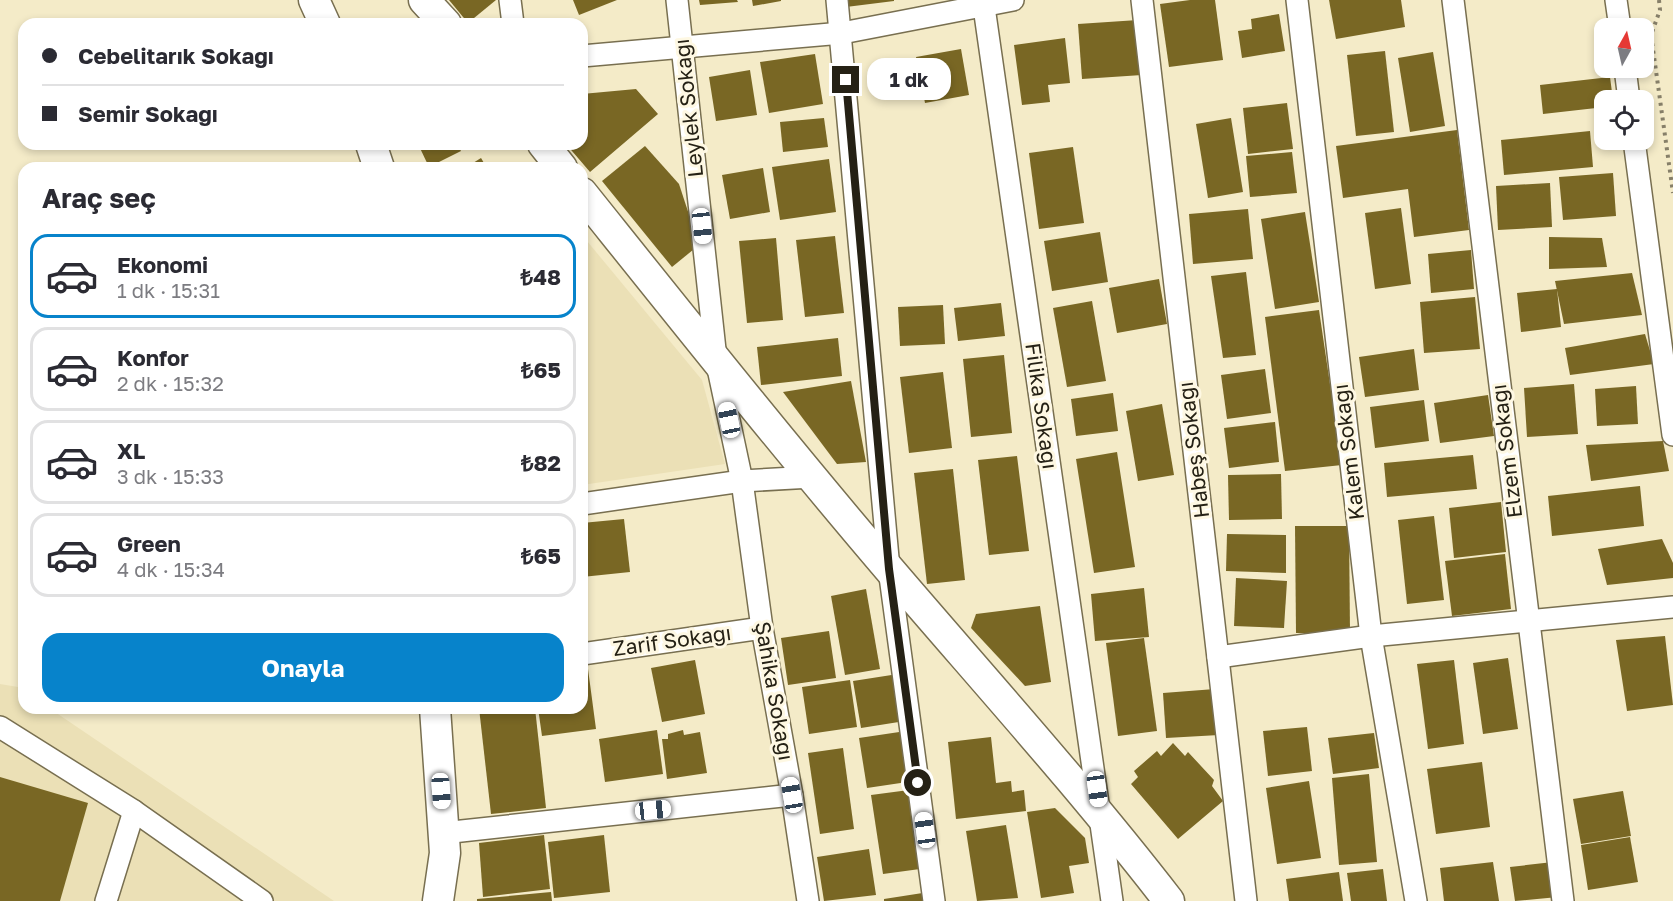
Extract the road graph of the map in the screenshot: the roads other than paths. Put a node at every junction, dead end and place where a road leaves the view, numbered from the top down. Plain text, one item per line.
1 (314, 0) edge
2 (424, 0) edge
3 (510, 0) edge
4 (676, 0) edge
5 (837, 0) edge
6 (1012, 0) edge
7 (1142, 0) edge
8 (1297, 0) edge
9 (1453, 0) edge
10 (1616, 0) edge
11 (983, 3) edge
12 (322, 18) edge
13 (440, 18) edge
14 (512, 18) edge
15 (1619, 18) edge
16 (842, 33) junction
17 (683, 49) junction
18 (588, 56) edge
19 (548, 150) edge
20 (1635, 150) edge
21 (557, 162) edge
22 (588, 200) edge
23 (716, 359) junction
24 (1673, 435) edge
25 (812, 477) junction
26 (742, 481) junction
27 (588, 503) edge
28 (889, 569) junction
29 (1673, 607) edge
30 (1528, 623) junction
31 (762, 628) junction
32 (1371, 636) junction
33 (588, 653) edge
34 (1218, 657) junction
35 (435, 714) edge
36 (0, 727) edge
37 (792, 795) junction
38 (134, 811) junction
39 (1101, 813) junction
40 (443, 833) junction
41 (106, 901) edge
42 (262, 901) edge
43 (438, 901) edge
44 (808, 901) edge
45 (934, 901) edge
46 (1112, 901) edge
47 (1169, 901) edge
48 (1246, 901) edge
49 (1416, 901) edge
50 (1563, 901) edge

1 - 12 main road
2 - 13 main road
3 - 14 street
4 - 17 street, Leylek Sokağı
5 - 16 street
6 - 11 street
7 - 34 street, Habeş Sokağı
8 - 32 street, Kalem Sokağı
9 - 30 street, Elzem Sokağı
10 - 15 street
11 - 16 street
11 - 39 street, Filika Sokağı
16 - 17 street
16 - 28 street
17 - 18 street
17 - 23 street, Leylek Sokağı
19 - 21 main road
20 - 24 street
22 - 23 main road
23 - 25 main road
23 - 26 street, Leylek Sokağı
25 - 26 street
25 - 28 main road
26 - 27 street
26 - 31 street, Şahika Sokağı
28 - 39 main road
28 - 45 street
29 - 30 street
30 - 32 street
30 - 50 street, Elzem Sokağı
31 - 33 street, Zarif Sokağı
31 - 37 street, Şahika Sokağı
32 - 34 street
32 - 49 street, Kalem Sokağı
34 - 48 street, Habeş Sokağı
35 - 40 main road
36 - 38 street
37 - 40 street
37 - 44 street, Şahika Sokağı
38 - 41 street
38 - 42 street
39 - 46 street, Filika Sokağı
39 - 47 main road
40 - 43 main road

